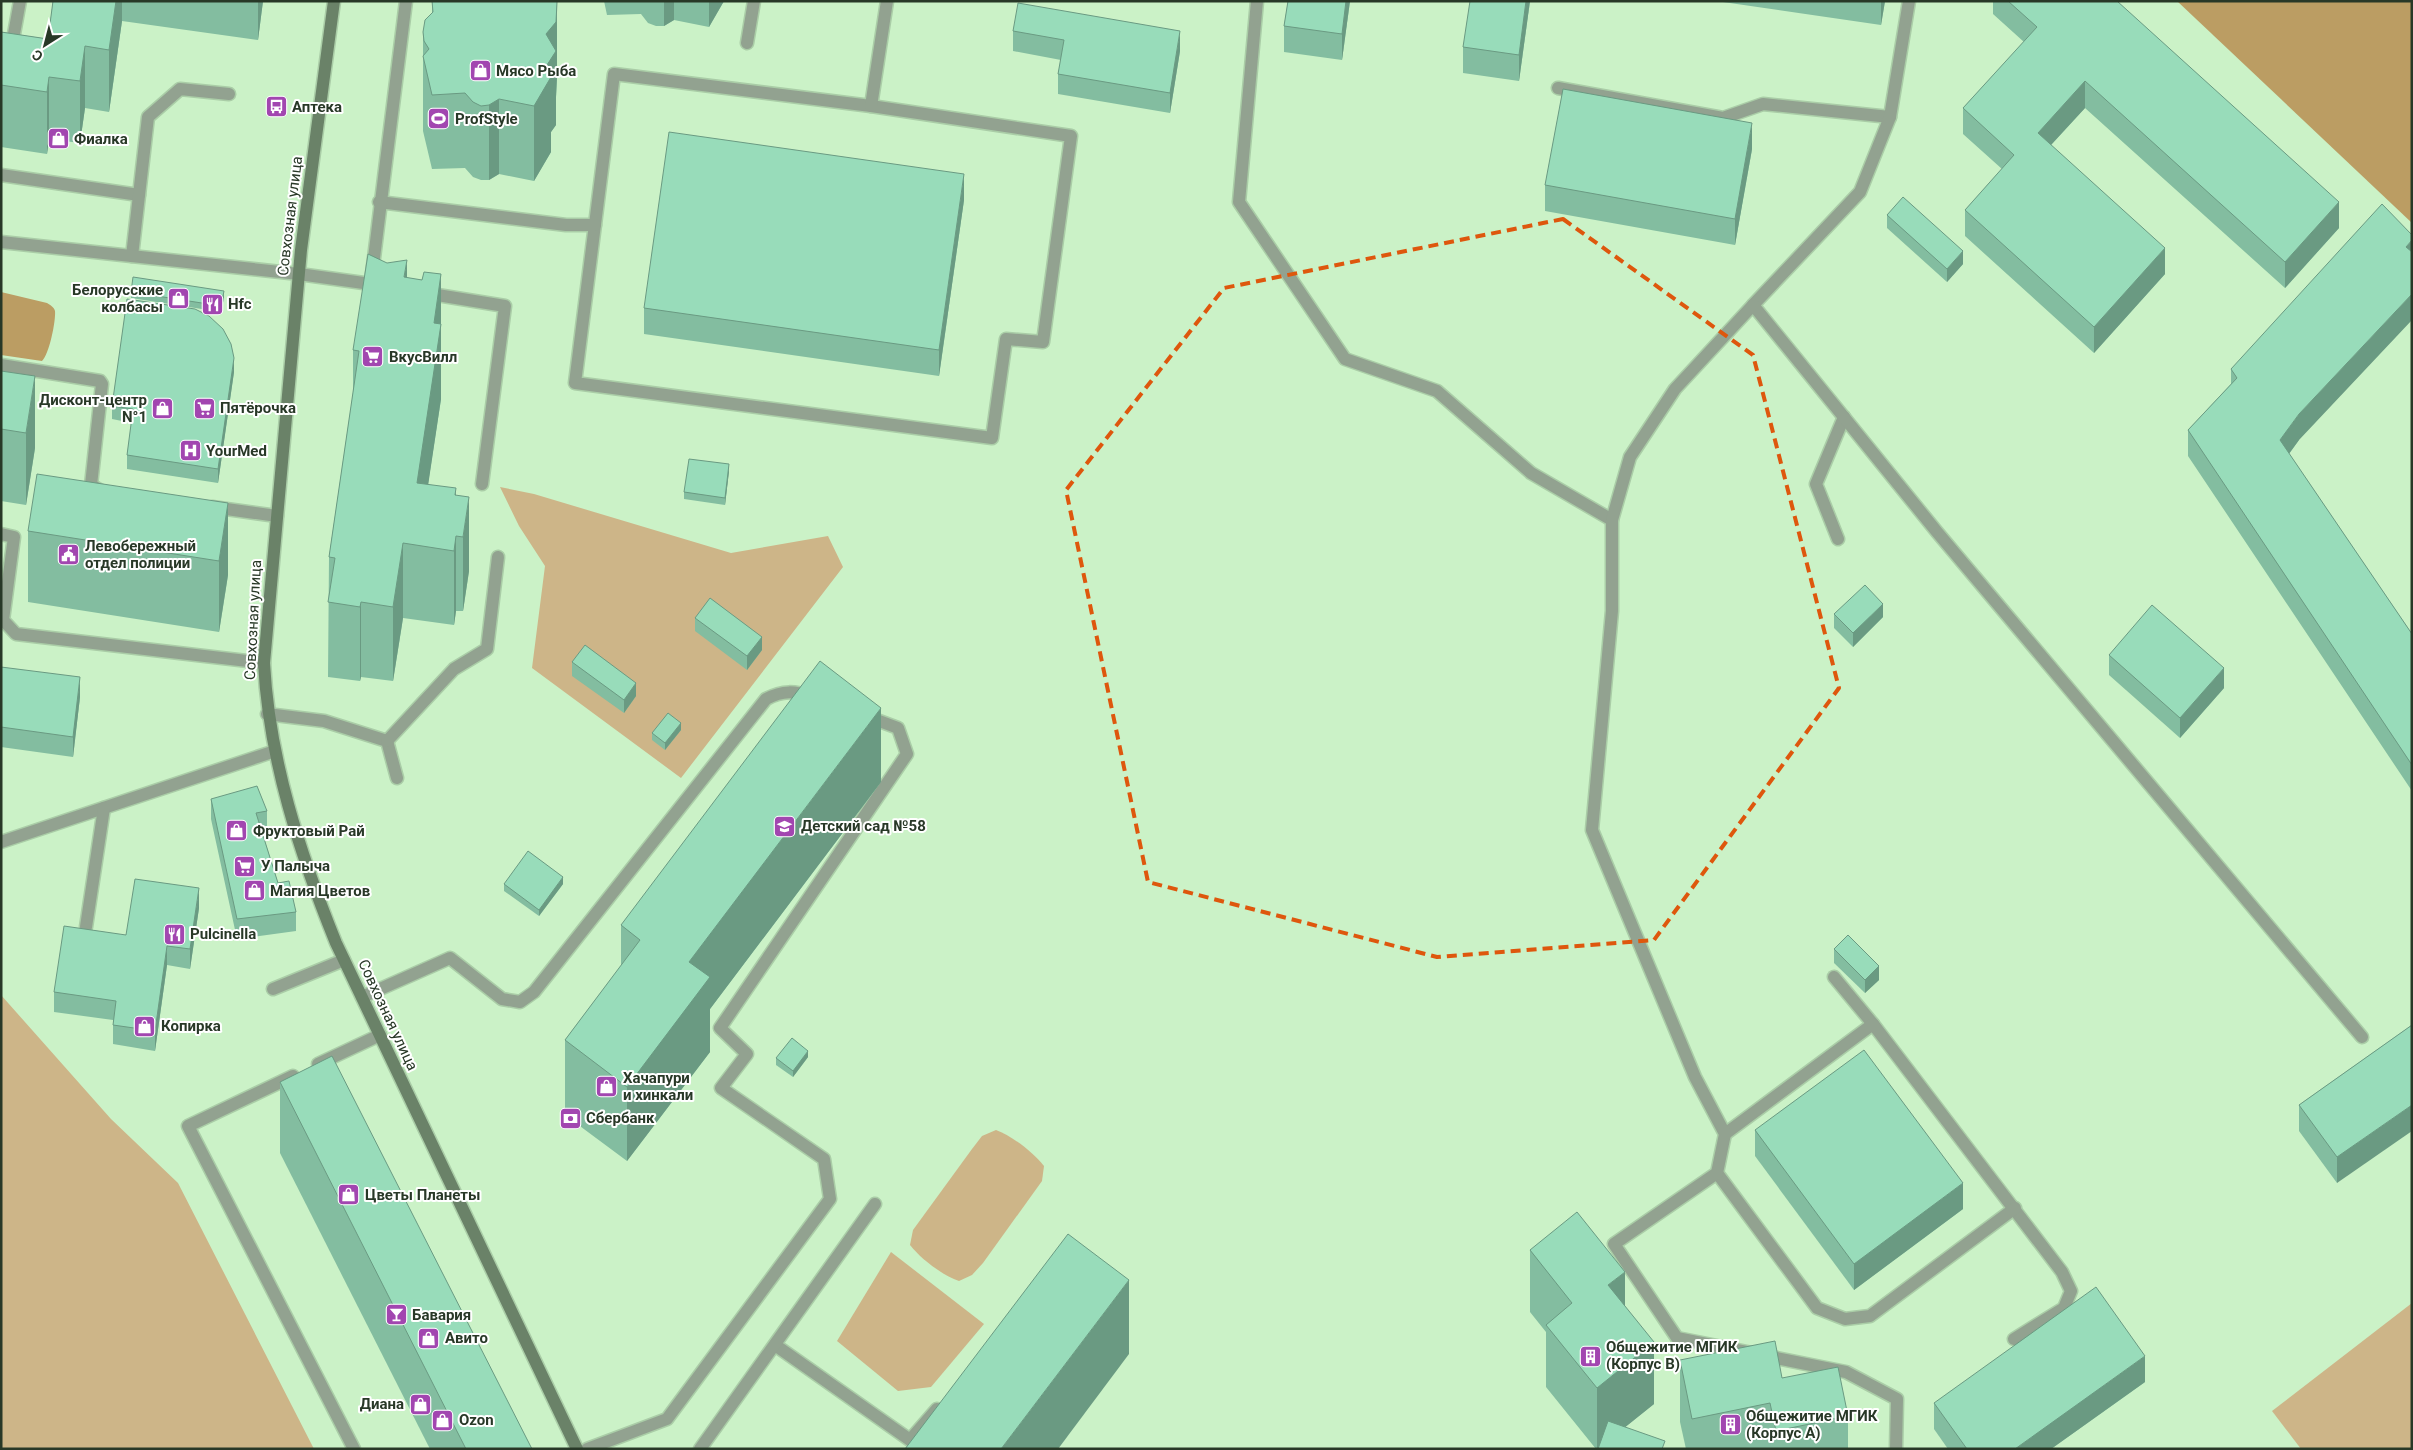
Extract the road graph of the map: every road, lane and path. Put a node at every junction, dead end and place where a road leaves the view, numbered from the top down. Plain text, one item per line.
1 (20, 1) edge
2 (334, 1) edge
3 (406, 1) edge
4 (754, 1) edge
5 (886, 1) edge
6 (1257, 1) edge
7 (1909, 1) edge
8 (747, 43) dead end
9 (1, 59) edge
10 (1558, 88) dead end
11 (229, 94) dead end
12 (871, 106) junction
13 (1890, 117) junction
14 (1, 175) edge
15 (139, 195) junction
16 (379, 202) junction
17 (595, 225) junction
18 (1, 242) edge
19 (132, 256) junction
20 (299, 274) junction
21 (371, 284) junction
22 (390, 287) edge
23 (409, 290) edge
24 (1753, 306) junction
25 (1, 365) edge
26 (1844, 417) junction
27 (482, 484) dead end
28 (114, 495) edge
29 (200, 506) edge
30 (277, 516) junction
31 (1612, 520) junction
32 (1, 534) edge
33 (1838, 539) dead end
34 (498, 557) dead end
35 (264, 663) junction
36 (824, 702) edge
37 (852, 711) edge
38 (267, 714) junction
39 (387, 741) junction
40 (275, 751) junction
41 (397, 778) dead end
42 (104, 808) junction
43 (1, 842) edge
44 (86, 928) edge
45 (344, 960) junction
46 (1834, 977) dead end
47 (273, 989) dead end
48 (362, 997) junction
49 (1873, 1024) junction
50 (380, 1035) junction
51 (2362, 1037) dead end
52 (1725, 1134) junction
53 (1717, 1173) junction
54 (875, 1204) dead end
55 (2015, 1208) junction
56 (2014, 1339) dead end
57 (774, 1345) junction
58 (947, 1397) edge
59 (354, 1449) edge
60 (577, 1449) edge
61 (587, 1449) edge
62 (700, 1449) edge
63 (1896, 1449) edge

1 - 9 street
2 - 20 street, Совхозная улица
3 - 16 street
4 - 8 street
5 - 12 street
6 - 31 street
7 - 13 street
10 - 13 street
11 - 15 street
12 - 17 street
12 - 17 street
13 - 24 street
14 - 15 street
15 - 19 street
16 - 17 street
16 - 21 street
18 - 19 street
19 - 20 street
20 - 21 street
20 - 30 street, Совхозная улица
21 - 22 street
23 - 27 street
24 - 26 street
24 - 31 street
25 - 28 street
26 - 33 street
26 - 51 street
29 - 30 street
30 - 35 street, Совхозная улица
31 - 52 street
32 - 35 street
34 - 39 street
35 - 38 street, Совхозная улица
36 - 48 street
37 - 61 street
38 - 39 street
38 - 40 street, Совхозная улица
39 - 41 street
40 - 42 street
40 - 45 street, Совхозная улица
42 - 43 street
42 - 44 street
45 - 47 street
45 - 48 street, Совхозная улица
46 - 49 street
48 - 50 street, Совхозная улица
49 - 52 street
49 - 55 street
50 - 59 street
50 - 60 street, Совхозная улица
52 - 53 street
53 - 55 street
53 - 63 street
54 - 57 street
55 - 56 street
57 - 58 street
57 - 62 street

